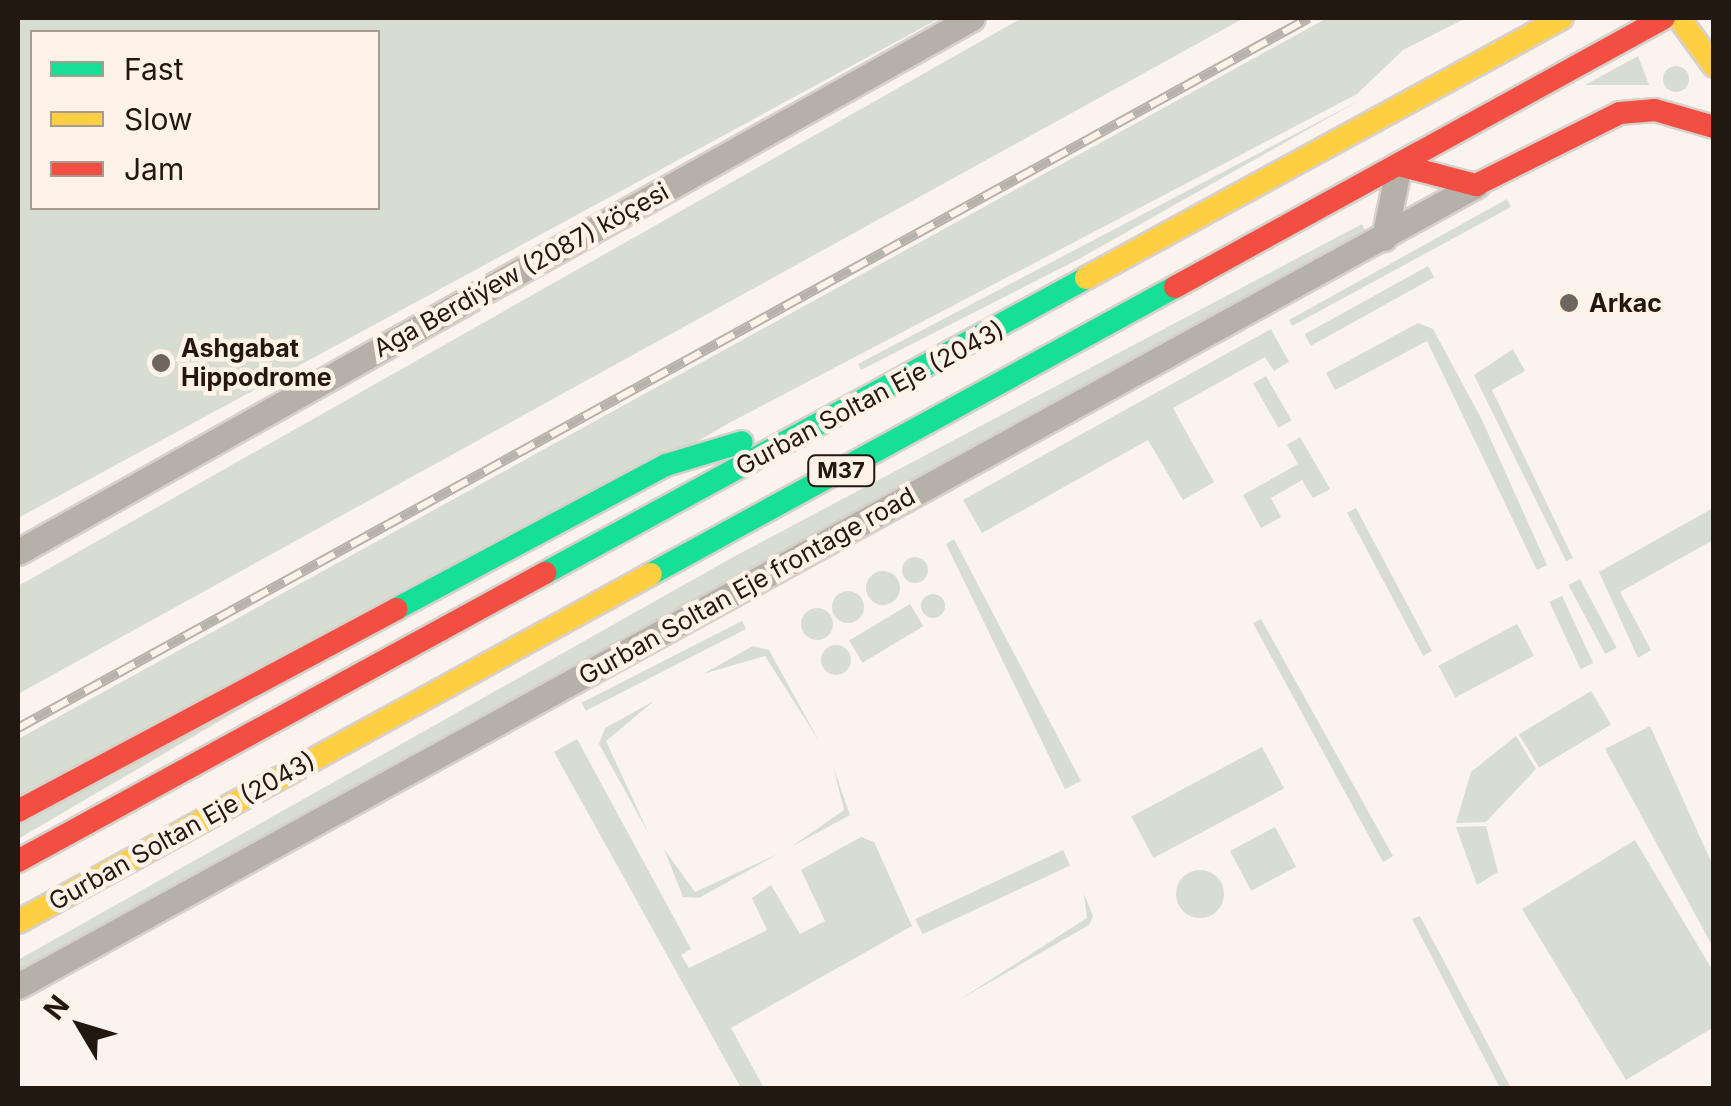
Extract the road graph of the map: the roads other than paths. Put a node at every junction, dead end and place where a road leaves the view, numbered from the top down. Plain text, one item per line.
1 (972, 18) edge
2 (1562, 18) edge
3 (1664, 18) edge
4 (1679, 18) edge
5 (1714, 66) edge
6 (1714, 127) edge
7 (1399, 165) junction
8 (1476, 184) junction
9 (1384, 238) junction
10 (844, 411) junction
11 (18, 552) edge
12 (18, 811) edge
13 (18, 861) edge
14 (18, 922) edge
15 (18, 986) edge

1 - 11 street, Aga Berdiýew (2087) köçesi
2 - 10 main road, Gurban Soltan Eje (2043) / M37
3 - 7 main road, Gurban Soltan Eje (2043) / M37
4 - 5 main road
6 - 8 main road
7 - 8 main road
7 - 9 street
7 - 14 main road, Gurban Soltan Eje (2043) / M37
8 - 9 street, Gurban Soltan Eje frontage road
9 - 15 street, Gurban Soltan Eje frontage road
10 - 12 main road
10 - 13 main road, Gurban Soltan Eje (2043) / M37

